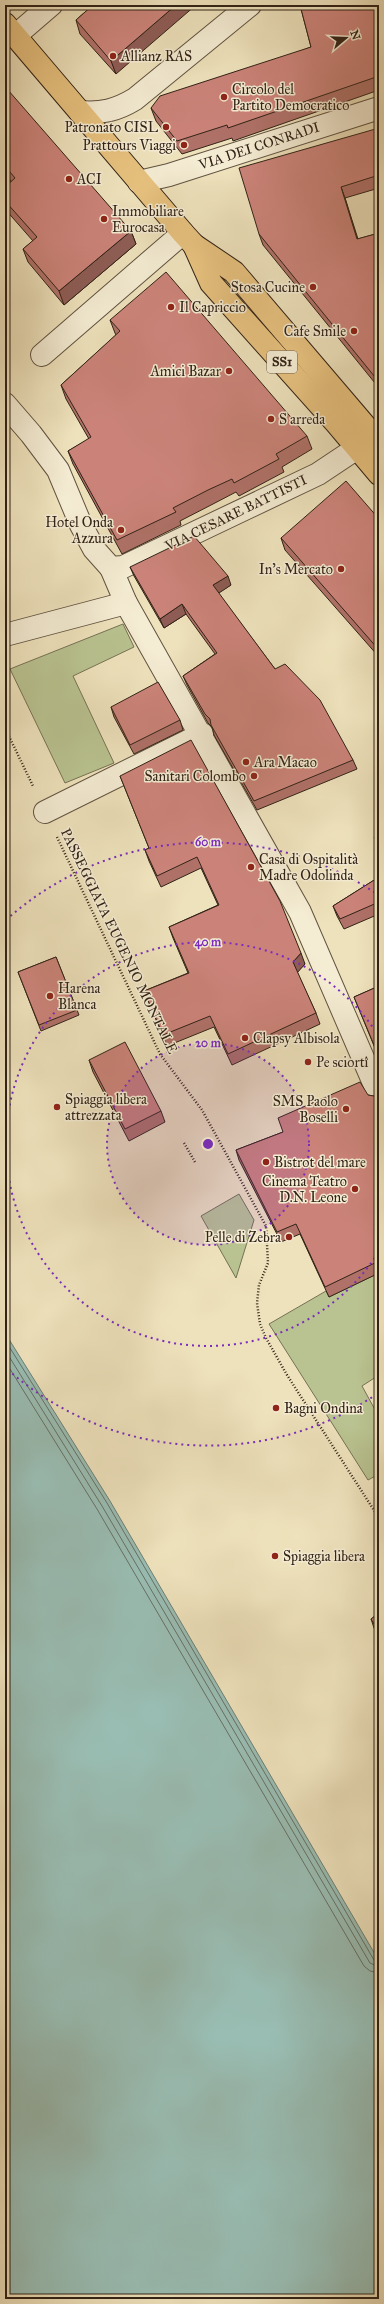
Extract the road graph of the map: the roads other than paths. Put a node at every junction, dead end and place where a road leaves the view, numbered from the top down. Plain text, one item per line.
1 (51, 5) edge
2 (250, 5) edge
3 (10, 30) edge
4 (379, 108) edge
5 (80, 112) junction
6 (138, 182) junction
7 (188, 239) junction
8 (42, 355) dead end
9 (5, 404) edge
10 (379, 442) edge
11 (357, 448) junction
12 (379, 474) edge
13 (111, 568) junction
14 (126, 603) junction
15 (5, 635) edge
16 (202, 734) junction
17 (46, 812) road end
18 (374, 1071) edge
19 (379, 1095) edge

1 - 3 street
2 - 5 street
3 - 5 main road, SS1
4 - 6 street, VIA DEI CONRADI
5 - 6 main road, SS1
6 - 7 main road, SS1
7 - 8 street
7 - 10 main road, SS1
7 - 11 main road, SS1
9 - 13 street
11 - 12 main road, SS1
11 - 13 street, VIA CESARE BATTISTI
13 - 14 street
14 - 15 street
14 - 16 street
16 - 17 street
16 - 18 street
18 - 19 street

